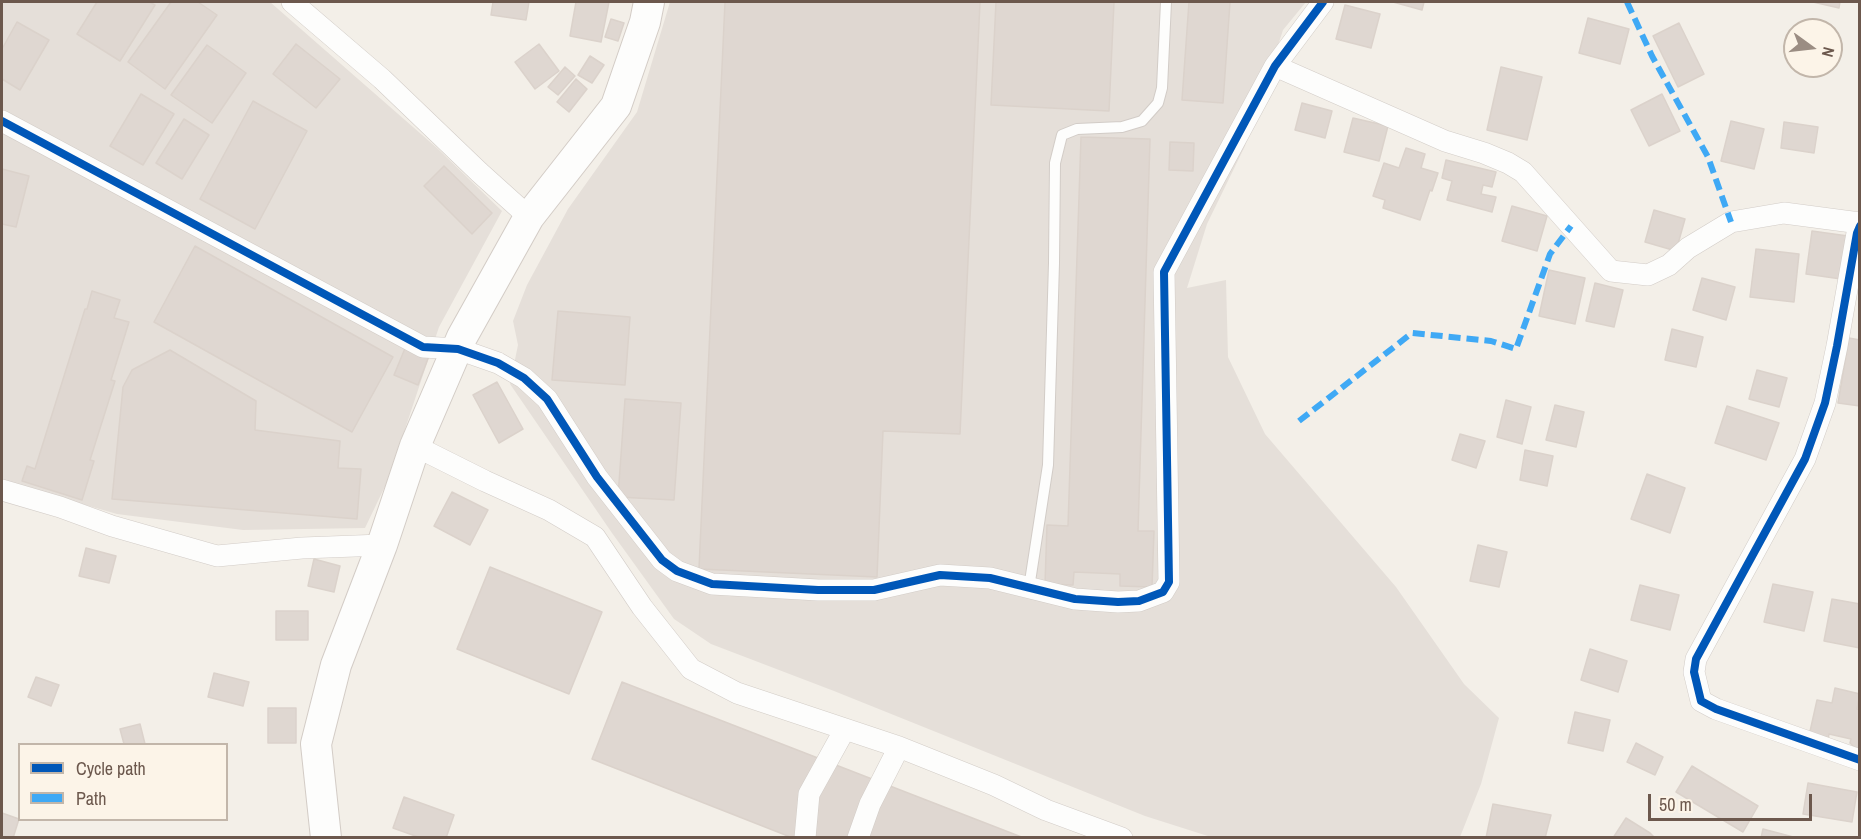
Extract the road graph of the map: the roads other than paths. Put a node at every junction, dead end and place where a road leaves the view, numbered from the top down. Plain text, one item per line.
1 (292, 2) edge
2 (649, 2) edge
3 (1166, 2) edge
4 (1323, 2) edge
5 (1275, 66) junction
6 (2, 121) edge
7 (529, 217) junction
8 (1860, 224) edge
9 (458, 349) junction
10 (415, 446) junction
11 (2, 490) edge
12 (382, 545) junction
13 (1029, 588) junction
14 (845, 729) junction
15 (899, 747) junction
16 (1860, 760) edge
17 (326, 837) edge
18 (805, 837) edge
19 (858, 837) edge
20 (1122, 837) edge

1 - 7 street
2 - 7 main road
3 - 13 lane
4 - 5 street
5 - 8 street
5 - 13 street
6 - 9 street
7 - 9 main road
8 - 16 street
9 - 10 main road
9 - 13 street
10 - 12 main road
10 - 14 street
11 - 12 street
12 - 17 main road
14 - 15 street
14 - 18 street
15 - 19 street
15 - 20 street

